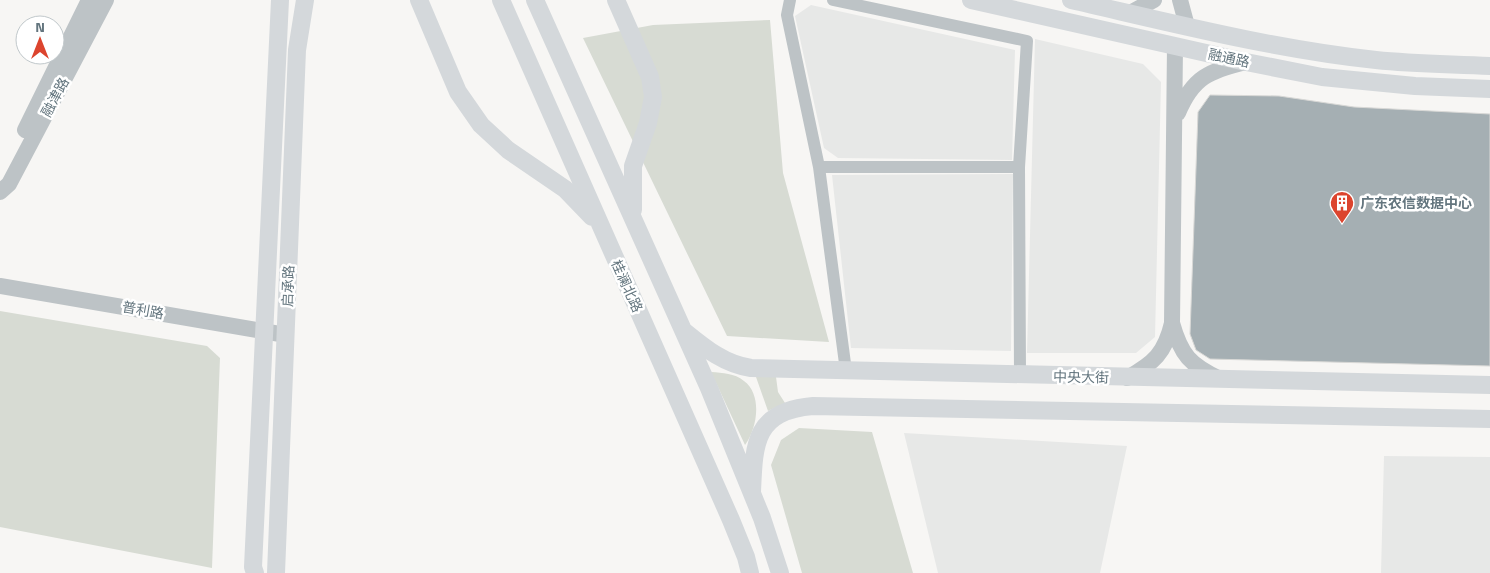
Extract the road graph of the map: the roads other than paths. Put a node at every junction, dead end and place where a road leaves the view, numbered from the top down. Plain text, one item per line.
1 (89, 0) edge
2 (106, 0) edge
3 (280, 0) edge
4 (305, 0) edge
5 (419, 0) edge
6 (500, 0) edge
7 (535, 0) edge
8 (616, 0) edge
9 (790, 0) edge
10 (833, 0) edge
11 (971, 0) edge
12 (1071, 0) edge
13 (1154, 0) edge
14 (1180, 0) edge
15 (1130, 14) junction
16 (1186, 26) junction
17 (1175, 46) junction
18 (1246, 62) junction
19 (1490, 66) edge
20 (1490, 89) edge
21 (1176, 120) junction
22 (819, 166) junction
23 (1019, 166) junction
24 (0, 178) edge
25 (0, 192) edge
26 (633, 218) junction
27 (601, 227) junction
28 (0, 286) edge
29 (0, 297) edge
30 (1172, 323) junction
31 (684, 331) junction
32 (263, 336) junction
33 (286, 340) junction
34 (846, 371) junction
35 (1020, 375) junction
36 (1128, 378) junction
37 (1221, 380) junction
38 (1490, 385) edge
39 (1490, 419) edge
40 (752, 492) junction
41 (255, 573) edge
42 (276, 573) edge
43 (750, 573) edge
44 (780, 573) edge

1 - 24 street, 融津路
2 - 25 street, 融津路
3 - 32 main road, 启承路
4 - 33 main road, 启承路
5 - 27 main road
6 - 27 main road, 桂澜北路
7 - 26 main road
8 - 26 main road
9 - 22 street
10 - 23 street
11 - 17 main road, 融通路
12 - 15 main road, 融通路
13 - 15 street
14 - 16 street
15 - 16 main road, 融通路
16 - 19 main road, 融通路
17 - 18 main road, 融通路
17 - 21 street
18 - 20 main road, 融通路
18 - 21 street
21 - 30 street
22 - 23 street
22 - 34 street
23 - 35 street
26 - 31 main road
27 - 43 main road, 桂澜北路
28 - 32 street, 普利路
29 - 32 street, 普利路
30 - 36 street
30 - 37 street
31 - 34 main road, 中央大街
31 - 40 main road
32 - 33 street, 普利路
32 - 41 main road, 启承路
33 - 42 main road, 启承路
34 - 35 main road, 中央大街
35 - 36 main road, 中央大街
36 - 37 main road, 中央大街
37 - 38 main road, 中央大街
39 - 40 main road
40 - 44 main road

